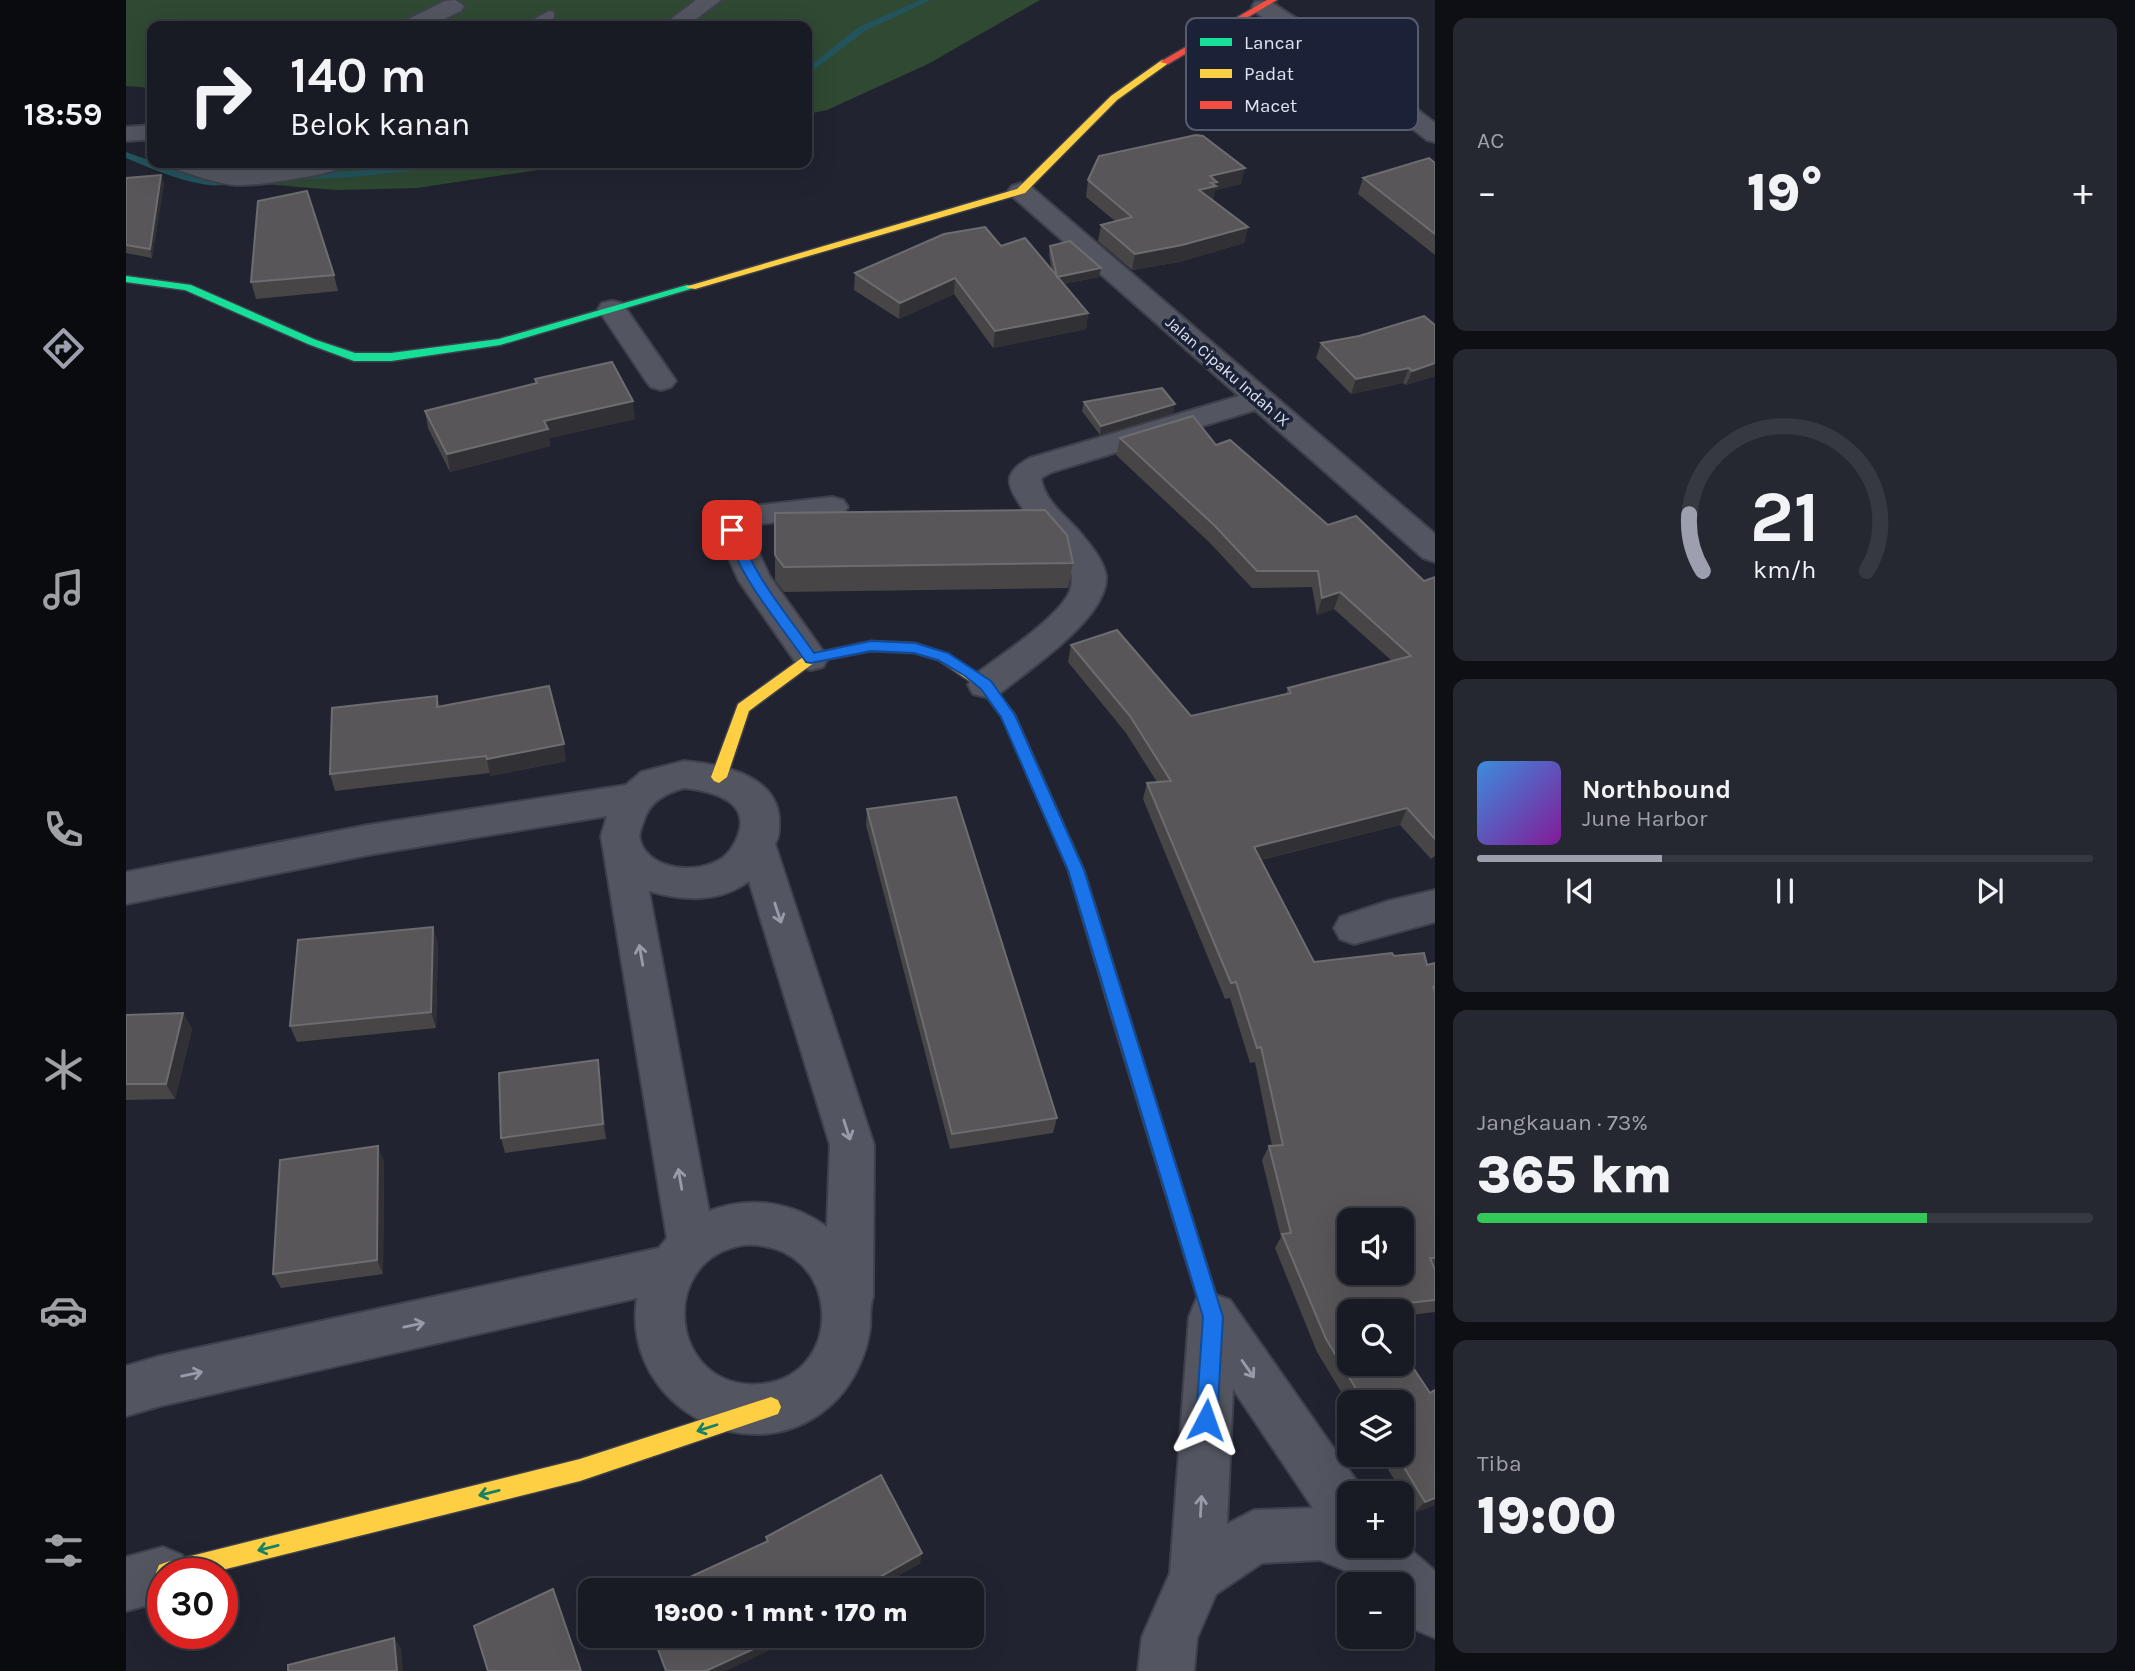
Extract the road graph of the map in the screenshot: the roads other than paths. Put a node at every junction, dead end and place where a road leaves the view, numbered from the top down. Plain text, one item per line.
1 (710, 0) edge
2 (1268, 3) edge
3 (453, 6) dead end
4 (549, 15) dead end
5 (1242, 18) edge
6 (1287, 18) edge
7 (431, 21) edge
8 (538, 21) edge
9 (680, 21) edge
10 (1186, 50) edge
11 (1418, 122) edge
12 (147, 132) edge
13 (126, 134) edge
14 (1435, 135) edge
15 (199, 168) edge
16 (320, 168) edge
17 (1021, 191) junction
18 (126, 279) edge
19 (612, 309) junction
20 (661, 381) dead end
21 (1260, 399) junction
22 (832, 507) dead end
23 (1435, 551) edge
24 (811, 658) junction
25 (986, 685) junction
26 (719, 777) junction
27 (632, 798) junction
28 (623, 848) junction
29 (758, 848) junction
30 (126, 888) edge
31 (1435, 906) edge
32 (1354, 928) dead end
33 (682, 1257) junction
34 (849, 1314) junction
35 (1213, 1317) junction
36 (126, 1391) edge
37 (771, 1407) junction
38 (1337, 1498) edge
39 (1337, 1539) edge
40 (229, 1558) edge
41 (1382, 1558) edge
42 (1197, 1575) junction
43 (147, 1579) edge
44 (126, 1584) edge
45 (1435, 1611) edge
46 (1166, 1671) edge

1 - 9 street
2 - 5 street
2 - 6 street
3 - 7 street
4 - 8 lane
10 - 17 street
11 - 14 street
12 - 13 street
15 - 16 street
17 - 19 street
17 - 21 street, Jalan Cipaku Indah IX
18 - 19 street
19 - 20 street
21 - 23 street, Jalan Cipaku Indah IX
21 - 25 street
22 - 24 street
24 - 25 street
24 - 26 street
25 - 35 street
26 - 27 street
26 - 29 street
27 - 28 street
27 - 30 street
28 - 29 street
33 -> 28 street
29 -> 34 street
31 - 32 street
33 - 34 street
36 -> 33 street
33 - 37 street
34 - 37 street
35 -> 38 street
42 -> 35 street
37 -> 40 street
39 - 42 street
41 - 45 street
42 - 46 street
43 - 44 street

